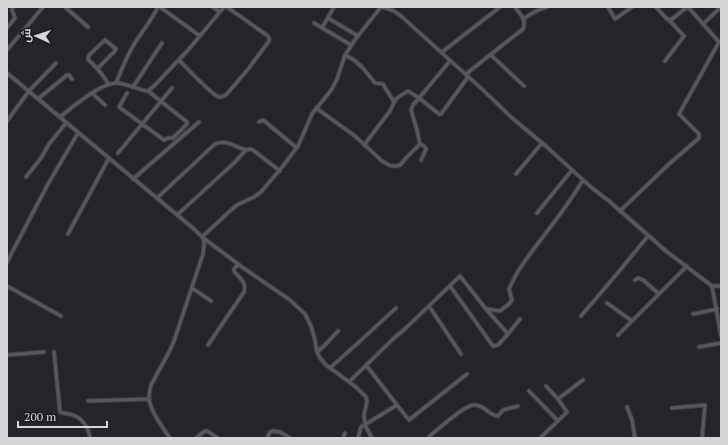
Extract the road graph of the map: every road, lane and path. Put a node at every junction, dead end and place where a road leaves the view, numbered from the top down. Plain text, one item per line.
1 (13, 7) edge
2 (43, 7) edge
3 (65, 7) edge
4 (159, 7) edge
5 (213, 7) edge
6 (224, 7) edge
7 (227, 7) edge
8 (334, 7) edge
9 (382, 7) edge
10 (500, 7) edge
11 (515, 7) edge
12 (547, 7) edge
13 (608, 7) edge
14 (632, 7) edge
15 (656, 7) edge
16 (687, 7) edge
17 (720, 7) edge
18 (220, 12) junction
19 (328, 18) junction
20 (523, 19) junction
21 (669, 20) junction
22 (314, 23) dead end
23 (703, 24) junction
24 (88, 27) dead end
25 (7, 28) edge
26 (322, 28) junction
27 (200, 36) junction
28 (358, 36) junction
29 (720, 42) edge
30 (162, 43) dead end
31 (351, 45) junction
32 (7, 50) edge
33 (442, 52) junction
34 (345, 55) junction
35 (492, 55) junction
36 (179, 60) junction
37 (450, 61) junction
38 (666, 61) dead end
39 (56, 63) dead end
40 (98, 70) junction
41 (7, 74) edge
42 (467, 76) junction
43 (72, 80) dead end
44 (116, 83) junction
45 (108, 84) junction
46 (133, 86) junction
47 (524, 86) dead end
48 (172, 88) dead end
49 (29, 91) junction
50 (148, 91) junction
51 (127, 93) dead end
52 (92, 94) junction
53 (419, 98) junction
54 (38, 99) junction
55 (161, 102) junction
56 (394, 102) junction
57 (105, 104) dead end
58 (316, 108) junction
59 (60, 117) junction
60 (7, 121) edge
61 (199, 122) dead end
62 (259, 122) dead end
63 (66, 123) junction
64 (142, 124) junction
65 (78, 133) junction
66 (542, 143) junction
67 (420, 144) junction
68 (364, 145) junction
69 (297, 148) junction
70 (246, 150) junction
71 (118, 153) dead end
72 (109, 158) junction
73 (421, 160) dead end
74 (280, 170) junction
75 (572, 170) junction
76 (516, 174) dead end
77 (26, 177) dead end
78 (133, 178) junction
79 (583, 180) junction
80 (157, 198) junction
81 (620, 211) junction
82 (537, 213) dead end
83 (177, 215) junction
84 (68, 234) dead end
85 (648, 236) junction
86 (202, 237) junction
87 (7, 251) edge
88 (12, 252) junction
89 (7, 262) edge
90 (238, 264) junction
91 (687, 266) junction
92 (635, 280) dead end
93 (7, 286) edge
94 (450, 286) junction
95 (712, 286) junction
96 (721, 286) edge
97 (192, 288) junction
98 (659, 294) junction
99 (211, 301) dead end
100 (607, 303) dead end
101 (429, 306) junction
102 (396, 308) dead end
103 (486, 309) junction
104 (717, 309) junction
105 (693, 314) dead end
106 (61, 316) dead end
107 (581, 316) dead end
108 (520, 319) dead end
109 (632, 321) junction
110 (338, 331) dead end
111 (508, 334) junction
112 (618, 335) dead end
113 (721, 336) edge
114 (721, 343) edge
115 (208, 345) dead end
116 (699, 347) dead end
117 (44, 352) dead end
118 (54, 352) dead end
119 (317, 352) junction
120 (462, 354) dead end
121 (7, 355) edge
122 (366, 365) junction
123 (330, 368) junction
124 (466, 374) dead end
125 (583, 380) dead end
126 (349, 382) junction
127 (546, 386) dead end
128 (529, 391) dead end
129 (149, 399) junction
130 (558, 399) junction
131 (88, 401) dead end
132 (397, 405) junction
133 (518, 406) dead end
134 (627, 407) dead end
135 (672, 408) dead end
136 (558, 421) junction
137 (365, 425) junction
138 (345, 433) dead end
139 (90, 438) edge
140 (170, 438) edge
141 (196, 438) edge
142 (218, 438) edge
143 (267, 438) edge
144 (290, 438) edge
145 (343, 438) edge
146 (358, 438) edge
147 (372, 438) edge
148 (428, 438) edge
149 (540, 438) edge
150 (635, 438) edge
151 (702, 438) edge

1 - 25 street
2 - 32 street
3 - 24 street
4 - 27 street
4 - 44 street
5 - 18 street
6 - 18 street
7 - 36 street
8 - 19 street
9 - 28 street
9 - 33 street
10 - 33 street
11 - 20 street
12 - 20 street
13 - 14 street
15 - 21 street
16 - 21 street
16 - 23 street
17 - 23 street
18 - 27 street
19 - 26 street
19 - 28 street
20 - 35 street
21 - 38 street
22 - 26 street
23 - 29 street
26 - 31 street
27 - 36 street
28 - 31 street
29 - 81 street
30 - 46 street
31 - 34 street
33 - 37 street
34 - 56 street
34 - 58 street
35 - 42 street
35 - 47 street
36 - 50 street
37 - 42 street
37 - 53 street
39 - 49 street
40 - 40 street
40 - 45 street
41 - 49 street
42 - 53 street
42 - 66 street
43 - 54 street
44 - 45 street
44 - 46 street
45 - 52 street
46 - 50 street
48 - 55 street
49 - 54 street
49 - 60 street
50 - 55 street
51 - 64 street
52 - 57 street
52 - 59 street
53 - 56 street
53 - 67 street
54 - 59 street
55 - 64 street
55 - 64 street
56 - 68 street
58 - 68 street
58 - 69 street
59 - 63 street
61 - 78 street
62 - 69 street
63 - 65 street
63 - 77 street
64 - 71 street
65 - 72 street
65 - 88 street
66 - 75 street
66 - 76 street
67 - 68 street
67 - 73 street
69 - 74 street
70 - 74 street
70 - 80 street
70 - 83 street
72 - 78 street
72 - 84 street
74 - 86 street
75 - 79 street
75 - 82 street
78 - 80 street
79 - 81 street
79 - 103 street
80 - 83 street
81 - 85 street
83 - 86 street
85 - 91 street
85 - 107 street
86 - 90 street
86 - 97 street
87 - 88 street
88 - 89 street
90 - 115 street
90 - 119 street
91 - 95 street
91 - 98 street
92 - 98 street
93 - 106 street
94 - 101 street
94 - 103 street
94 - 111 street
95 - 96 street
95 - 104 street
97 - 99 street
97 - 129 street
98 - 109 street
100 - 109 street
101 - 120 street
101 - 122 street
102 - 123 street
103 - 111 street
104 - 105 street
104 - 113 street
108 - 111 street
109 - 112 street
110 - 119 street
114 - 116 street
117 - 121 street
118 - 139 street
119 - 123 street
122 - 126 street
122 - 132 street
123 - 126 street
124 - 132 street
125 - 130 street
126 - 137 street
127 - 130 street
128 - 136 street
129 - 131 street
129 - 140 street
130 - 136 street
132 - 137 street
133 - 148 street
134 - 150 street
135 - 151 street
136 - 149 street
137 - 146 street
137 - 147 street
138 - 145 street
141 - 142 street
143 - 144 street

